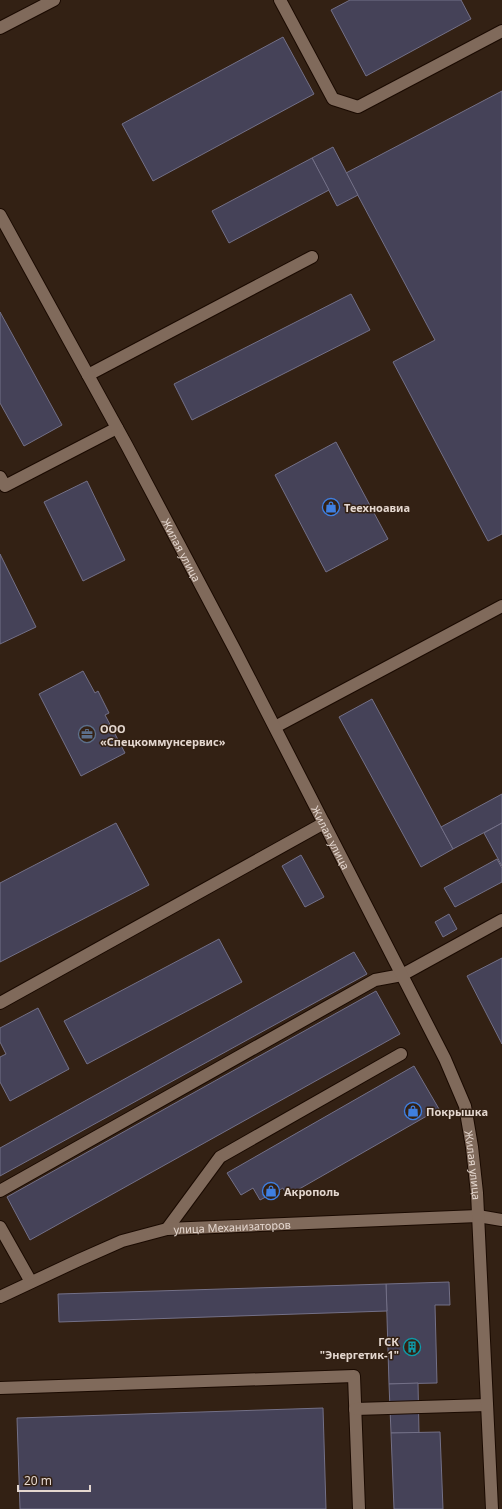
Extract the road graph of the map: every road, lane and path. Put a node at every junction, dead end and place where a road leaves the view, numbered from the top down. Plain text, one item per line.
1 (280, 0) edge
2 (48, 1) edge
3 (0, 28) edge
4 (502, 31) edge
5 (0, 215) edge
6 (312, 257) dead end
7 (88, 375) junction
8 (117, 428) junction
9 (0, 477) edge
10 (502, 606) edge
11 (274, 728) junction
12 (324, 822) junction
13 (502, 920) edge
14 (402, 975) junction
15 (0, 1003) edge
16 (401, 1054) dead end
17 (0, 1191) edge
18 (478, 1216) junction
19 (502, 1220) edge
20 (0, 1227) edge
21 (167, 1229) junction
22 (31, 1282) junction
23 (0, 1297) edge
24 (0, 1388) edge
25 (487, 1405) junction
26 (355, 1409) junction
27 (359, 1509) edge
28 (492, 1509) edge

1 - 4 main road
2 - 3 main road
5 - 7 main road, Жилая улица
6 - 7 main road
7 - 8 main road, Жилая улица
8 - 9 main road
8 - 11 main road, Жилая улица
10 - 11 main road
11 - 12 main road, Жилая улица
12 - 14 main road, Жилая улица
12 - 15 main road
13 - 14 main road
14 - 17 main road
14 - 18 main road, Жилая улица
16 - 21 main road
18 - 19 main road, улица Механизаторов
18 - 21 main road, улица Механизаторов
18 - 25 main road, Жилая улица
20 - 22 main road
21 - 22 main road, улица Механизаторов
22 - 23 main road, улица Механизаторов
24 - 26 main road
25 - 26 main road
25 - 28 main road, Жилая улица
26 - 27 main road

